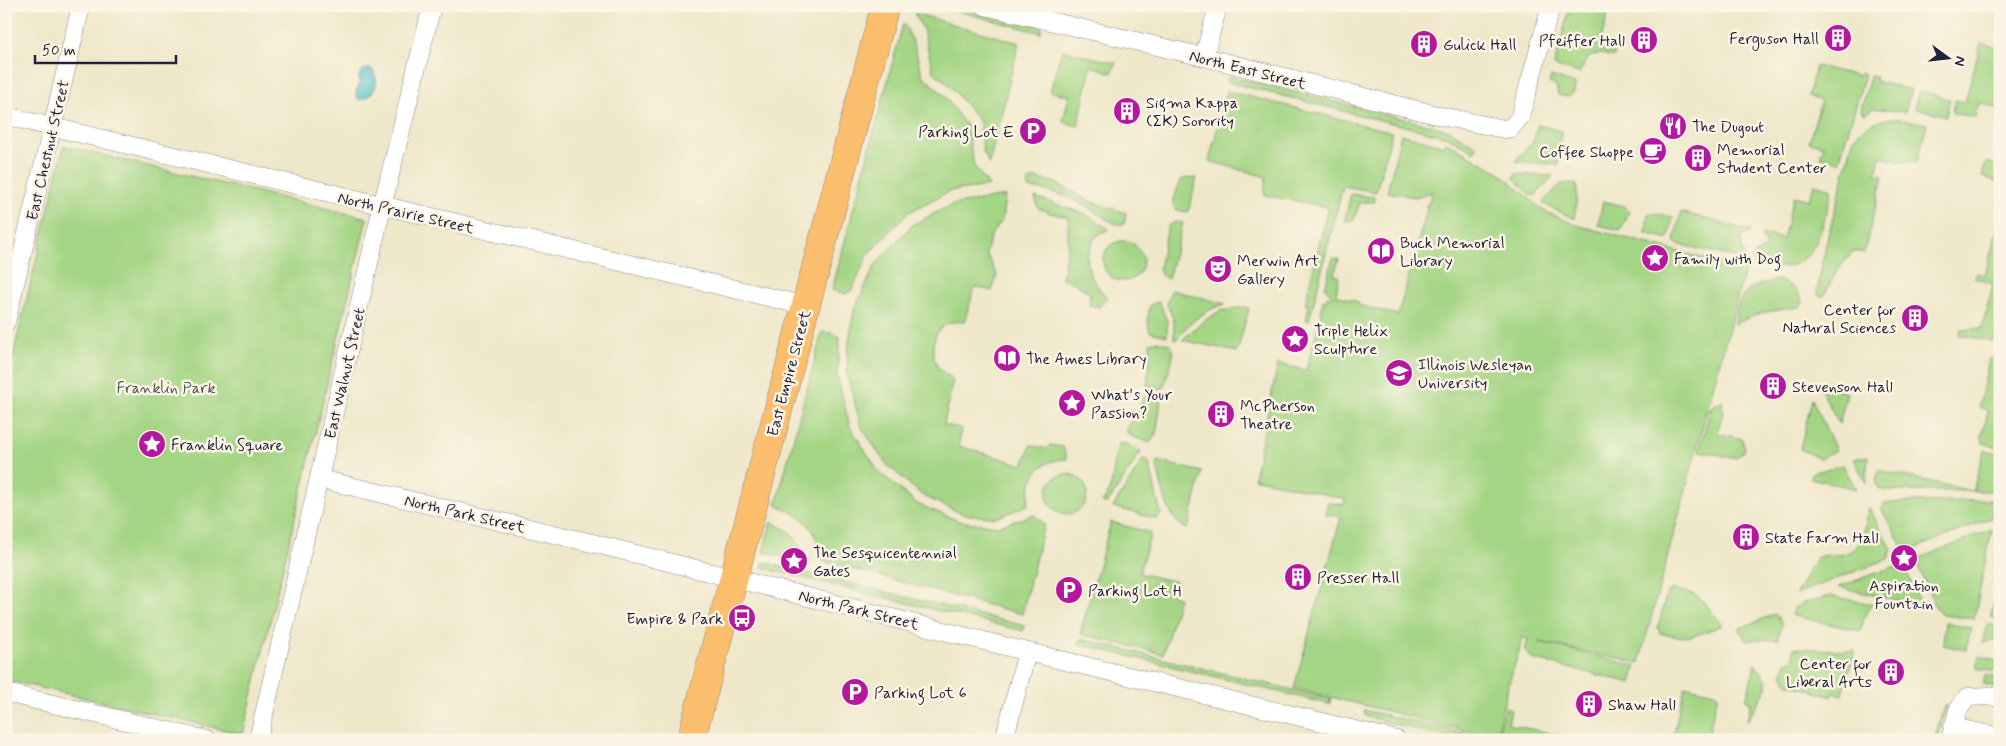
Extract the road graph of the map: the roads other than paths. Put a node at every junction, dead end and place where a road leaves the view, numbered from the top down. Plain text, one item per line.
1 (81, 6) edge
2 (432, 6) edge
3 (885, 6) edge
4 (985, 6) edge
5 (1218, 6) edge
6 (1551, 6) edge
7 (1204, 57) junction
8 (6, 116) edge
9 (53, 128) junction
10 (382, 207) junction
11 (806, 306) junction
12 (6, 322) edge
13 (320, 480) junction
14 (734, 577) junction
15 (1027, 652) junction
16 (6, 693) edge
17 (2000, 698) edge
18 (1952, 733) edge
19 (1350, 735) edge
20 (2000, 737) edge
21 (207, 740) edge
22 (258, 740) edge
23 (691, 740) edge
24 (1004, 740) edge
25 (1397, 740) edge

1 - 9 street, East Chestnut Street
2 - 10 street, East Walnut Street
3 - 11 main road, East Empire Street
4 - 7 street, North East Street
5 - 7 street
6 - 7 street, North East Street
8 - 9 street, North Prairie Street
9 - 10 street, North Prairie Street
9 - 12 street, East Chestnut Street
10 - 11 street, North Prairie Street
10 - 13 street, East Walnut Street
11 - 14 main road, East Empire Street
13 - 14 street, North Park Street
13 - 22 street, East Walnut Street
14 - 15 street, North Park Street
14 - 23 main road, East Empire Street
15 - 19 street, North Park Street
15 - 24 street
16 - 21 street
17 - 18 street
18 - 20 street
19 - 25 street, North Park Street

